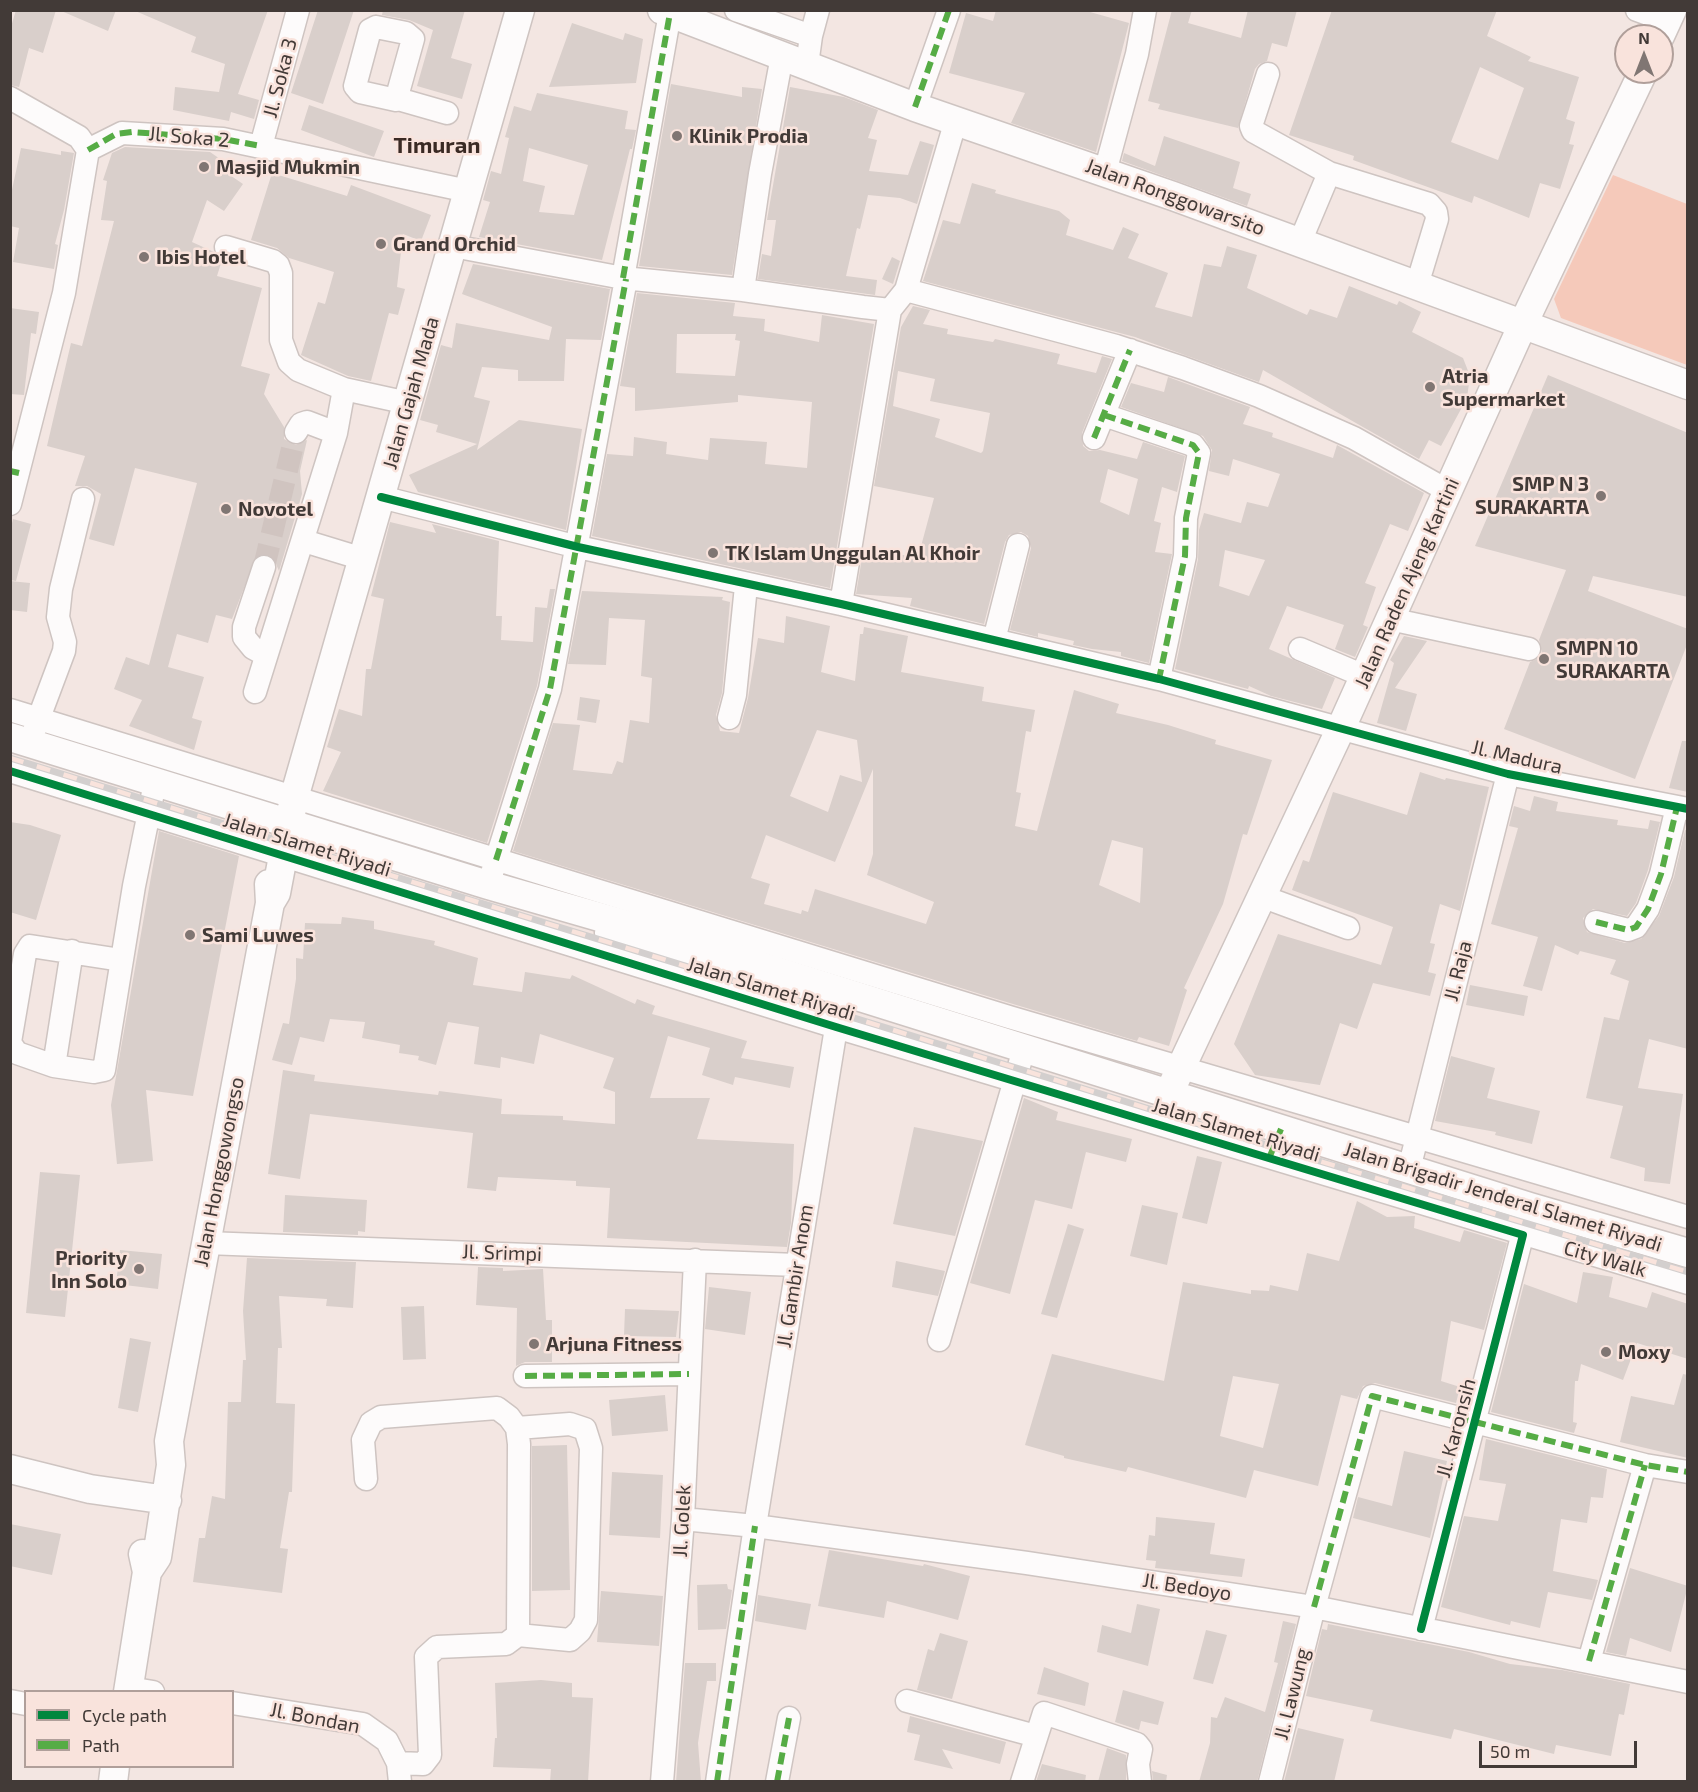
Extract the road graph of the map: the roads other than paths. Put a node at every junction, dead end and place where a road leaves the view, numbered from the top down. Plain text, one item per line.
1 (284, 10) edge
2 (298, 10) edge
3 (520, 10) edge
4 (736, 10) edge
5 (818, 10) edge
6 (949, 10) edge
7 (1145, 10) edge
8 (1637, 10) edge
9 (666, 12) edge
10 (775, 17) edge
11 (396, 21) edge
12 (1666, 23) edge
13 (810, 36) junction
14 (794, 60) junction
15 (283, 67) junction
16 (1268, 74) dead end
17 (1637, 84) edge
18 (10, 98) edge
19 (398, 99) junction
20 (915, 106) junction
21 (447, 113) dead end
22 (956, 120) junction
23 (261, 146) junction
24 (88, 150) junction
25 (1105, 172) junction
26 (1329, 173) junction
27 (468, 191) junction
28 (1300, 243) junction
29 (453, 246) junction
30 (226, 247) dead end
31 (625, 278) junction
32 (1417, 285) junction
33 (743, 290) junction
34 (906, 290) junction
35 (890, 310) junction
36 (1523, 324) junction
37 (1130, 350) junction
38 (1688, 385) edge
39 (344, 389) junction
40 (408, 403) junction
41 (1104, 415) junction
42 (296, 432) dead end
43 (336, 433) junction
44 (1094, 438) dead end
45 (15, 472) edge
46 (1448, 491) junction
47 (381, 497) junction
48 (83, 499) dead end
49 (10, 504) edge
50 (304, 542) junction
51 (1018, 545) dead end
52 (578, 547) junction
53 (363, 559) junction
54 (264, 567) tunnel mouth
55 (747, 586) junction
56 (841, 604) junction
57 (1390, 619) junction
58 (994, 640) junction
59 (1300, 649) dead end
60 (1529, 649) dead end
61 (266, 655) junction
62 (1364, 676) junction
63 (1159, 679) junction
64 (255, 692) dead end
65 (10, 710) edge
66 (729, 718) dead end
67 (1341, 728) junction
68 (22, 737) edge
69 (10, 771) edge
70 (1508, 774) junction
71 (152, 797) junction
72 (1682, 808) edge
73 (286, 828) junction
74 (492, 873) junction
75 (1262, 896) junction
76 (1596, 922) dead end
77 (1348, 928) dead end
78 (72, 951) junction
79 (121, 960) junction
80 (839, 1008) junction
81 (10, 1043) edge
82 (1020, 1064) junction
83 (54, 1065) junction
84 (1182, 1066) junction
85 (1169, 1093) junction
86 (1417, 1137) junction
87 (1276, 1141) junction
88 (1409, 1169) junction
89 (1688, 1217) edge
90 (1527, 1219) junction
91 (206, 1243) junction
92 (1688, 1253) edge
93 (695, 1260) junction
94 (1688, 1264) edge
95 (797, 1265) junction
96 (1688, 1283) edge
97 (939, 1340) dead end
98 (689, 1374) junction
99 (525, 1376) dead end
100 (1474, 1422) junction
101 (517, 1428) junction
102 (1645, 1465) junction
103 (10, 1469) edge
104 (1688, 1472) edge
105 (366, 1479) dead end
106 (157, 1505) junction
107 (683, 1519) junction
108 (755, 1526) junction
109 (1314, 1606) junction
110 (1421, 1629) junction
111 (518, 1635) junction
112 (1589, 1661) junction
113 (1688, 1683) edge
114 (137, 1690) edge
115 (907, 1701) dead end
116 (234, 1703) edge
117 (789, 1718) dead end
118 (1036, 1736) junction
119 (399, 1772) edge
120 (662, 1782) edge
121 (717, 1782) edge
122 (777, 1782) edge
123 (1022, 1782) edge
124 (1140, 1782) edge
125 (1270, 1782) edge

1 - 15 street
2 - 15 street, Jl. Soka 3
3 - 27 main road, Jalan Gajah Mada
4 - 10 street
5 - 13 street
6 - 20 street
7 - 25 street
8 - 12 street
9 - 14 main road, Jalan Ronggowarsito
9 - 31 street
10 - 13 street
11 - 19 street
11 - 19 street
13 - 14 street
14 - 20 main road, Jalan Ronggowarsito
14 - 33 street
15 - 23 street, Jl. Soka 3
16 - 26 street
17 - 36 main road, Jalan Raden Ajeng Kartini
18 - 24 street
19 - 21 street
20 - 22 main road, Jalan Ronggowarsito
22 - 25 main road, Jalan Ronggowarsito
22 - 34 street
23 - 24 street, Jl. Soka 2
23 - 27 street, Jl. Soka 2
24 - 45 street
25 - 28 main road, Jalan Ronggowarsito
26 - 28 street
26 - 32 street
27 - 29 main road, Jalan Gajah Mada
28 - 32 main road, Jalan Ronggowarsito
29 - 31 street
29 - 40 main road, Jalan Gajah Mada
30 - 39 street
31 - 33 street
31 - 52 street
32 - 36 main road, Jalan Ronggowarsito
33 - 35 street
34 - 35 street
34 - 37 street
35 - 56 street
36 - 38 main road, Jalan Ronggowarsito
36 - 46 main road, Jalan Raden Ajeng Kartini
37 - 41 street
37 - 46 street
39 - 40 street
39 - 43 street
40 - 47 main road, Jalan Gajah Mada
41 - 44 street
41 - 63 street
42 - 43 street
43 - 50 street
45 - 49 street
46 - 57 main road, Jalan Raden Ajeng Kartini
47 - 52 street, Jl. Madura
47 - 53 main road, Jalan Gajah Mada
48 - 68 street
50 - 53 street
50 - 61 street
51 - 58 street
52 - 55 street, Jl. Madura
52 - 74 street
53 - 73 main road, Jalan Gajah Mada
54 - 61 street
55 - 56 street, Jl. Madura
55 - 66 street
56 - 58 street, Jl. Madura
57 - 60 street
57 - 62 main road, Jalan Raden Ajeng Kartini
58 - 63 street, Jl. Madura
59 - 62 street
61 - 64 street
62 - 67 main road, Jalan Raden Ajeng Kartini
63 - 67 street, Jl. Madura
65 - 68 street
67 - 70 street, Jl. Madura
67 - 75 main road, Jalan Raden Ajeng Kartini
68 - 71 main road, Jalan Brigadir Jenderal Slamet Riyadi
68 - 73 street
69 - 71 street
70 - 72 street, Jl. Madura
70 - 86 street, Jl. Raja
71 - 73 main road, Jalan Brigadir Jenderal Slamet Riyadi
71 - 79 street
72 - 76 street
73 - 74 main road, Jalan Brigadir Jenderal Slamet Riyadi
73 - 80 street
73 - 91 main road, Jalan Honggowongso
74 - 80 main road, Jalan Brigadir Jenderal Slamet Riyadi
74 - 84 street
75 - 77 street
75 - 84 main road, Jalan Raden Ajeng Kartini
78 - 79 street
78 - 81 street
78 - 83 street
79 - 83 street
80 - 82 main road, Jalan Brigadir Jenderal Slamet Riyadi
80 - 95 street, Jl. Gambir Anom
81 - 83 street
82 - 85 main road, Jalan Brigadir Jenderal Slamet Riyadi
82 - 87 street, Jalan Slamet Riyadi
82 - 97 street
84 - 85 main road, Jalan Raden Ajeng Kartini
84 - 86 street
85 - 87 main road, Jalan Brigadir Jenderal Slamet Riyadi
86 - 88 street, Jl. Raja
86 - 89 street
87 - 88 main road, Jalan Brigadir Jenderal Slamet Riyadi
87 - 90 street, Jalan Slamet Riyadi
88 - 90 main road, Jalan Brigadir Jenderal Slamet Riyadi
90 - 92 main road, Jalan Brigadir Jenderal Slamet Riyadi
90 - 94 street
90 - 96 street, City Walk
90 - 100 street, Jl. Karonsih
91 - 93 street, Jl. Srimpi
91 - 106 main road, Jalan Honggowongso
93 - 95 street, Jl. Srimpi
93 - 98 street, Jl. Golek
95 - 108 street, Jl. Gambir Anom
98 - 99 street
98 - 107 street, Jl. Golek
100 - 102 street
100 - 109 street, Jl. Lawung
100 - 110 street, Jl. Karonsih
101 - 105 street
101 - 111 street
101 - 111 street
102 - 104 street
102 - 112 street
103 - 106 main road
106 - 114 main road, Jalan Honggowongso
107 - 108 street, Jl. Bedoyo
107 - 120 street, Jl. Golek
108 - 109 street, Jl. Bedoyo
108 - 121 street, Jl. Gambir Anom
109 - 110 street, Jl. Bedoyo
109 - 125 street, Jl. Lawung
110 - 112 street, Jl. Bedoyo
111 - 119 street
112 - 113 street, Jl. Bedoyo
115 - 118 street
116 - 119 street, Jl. Bondan
117 - 122 street
118 - 123 street
118 - 124 street

